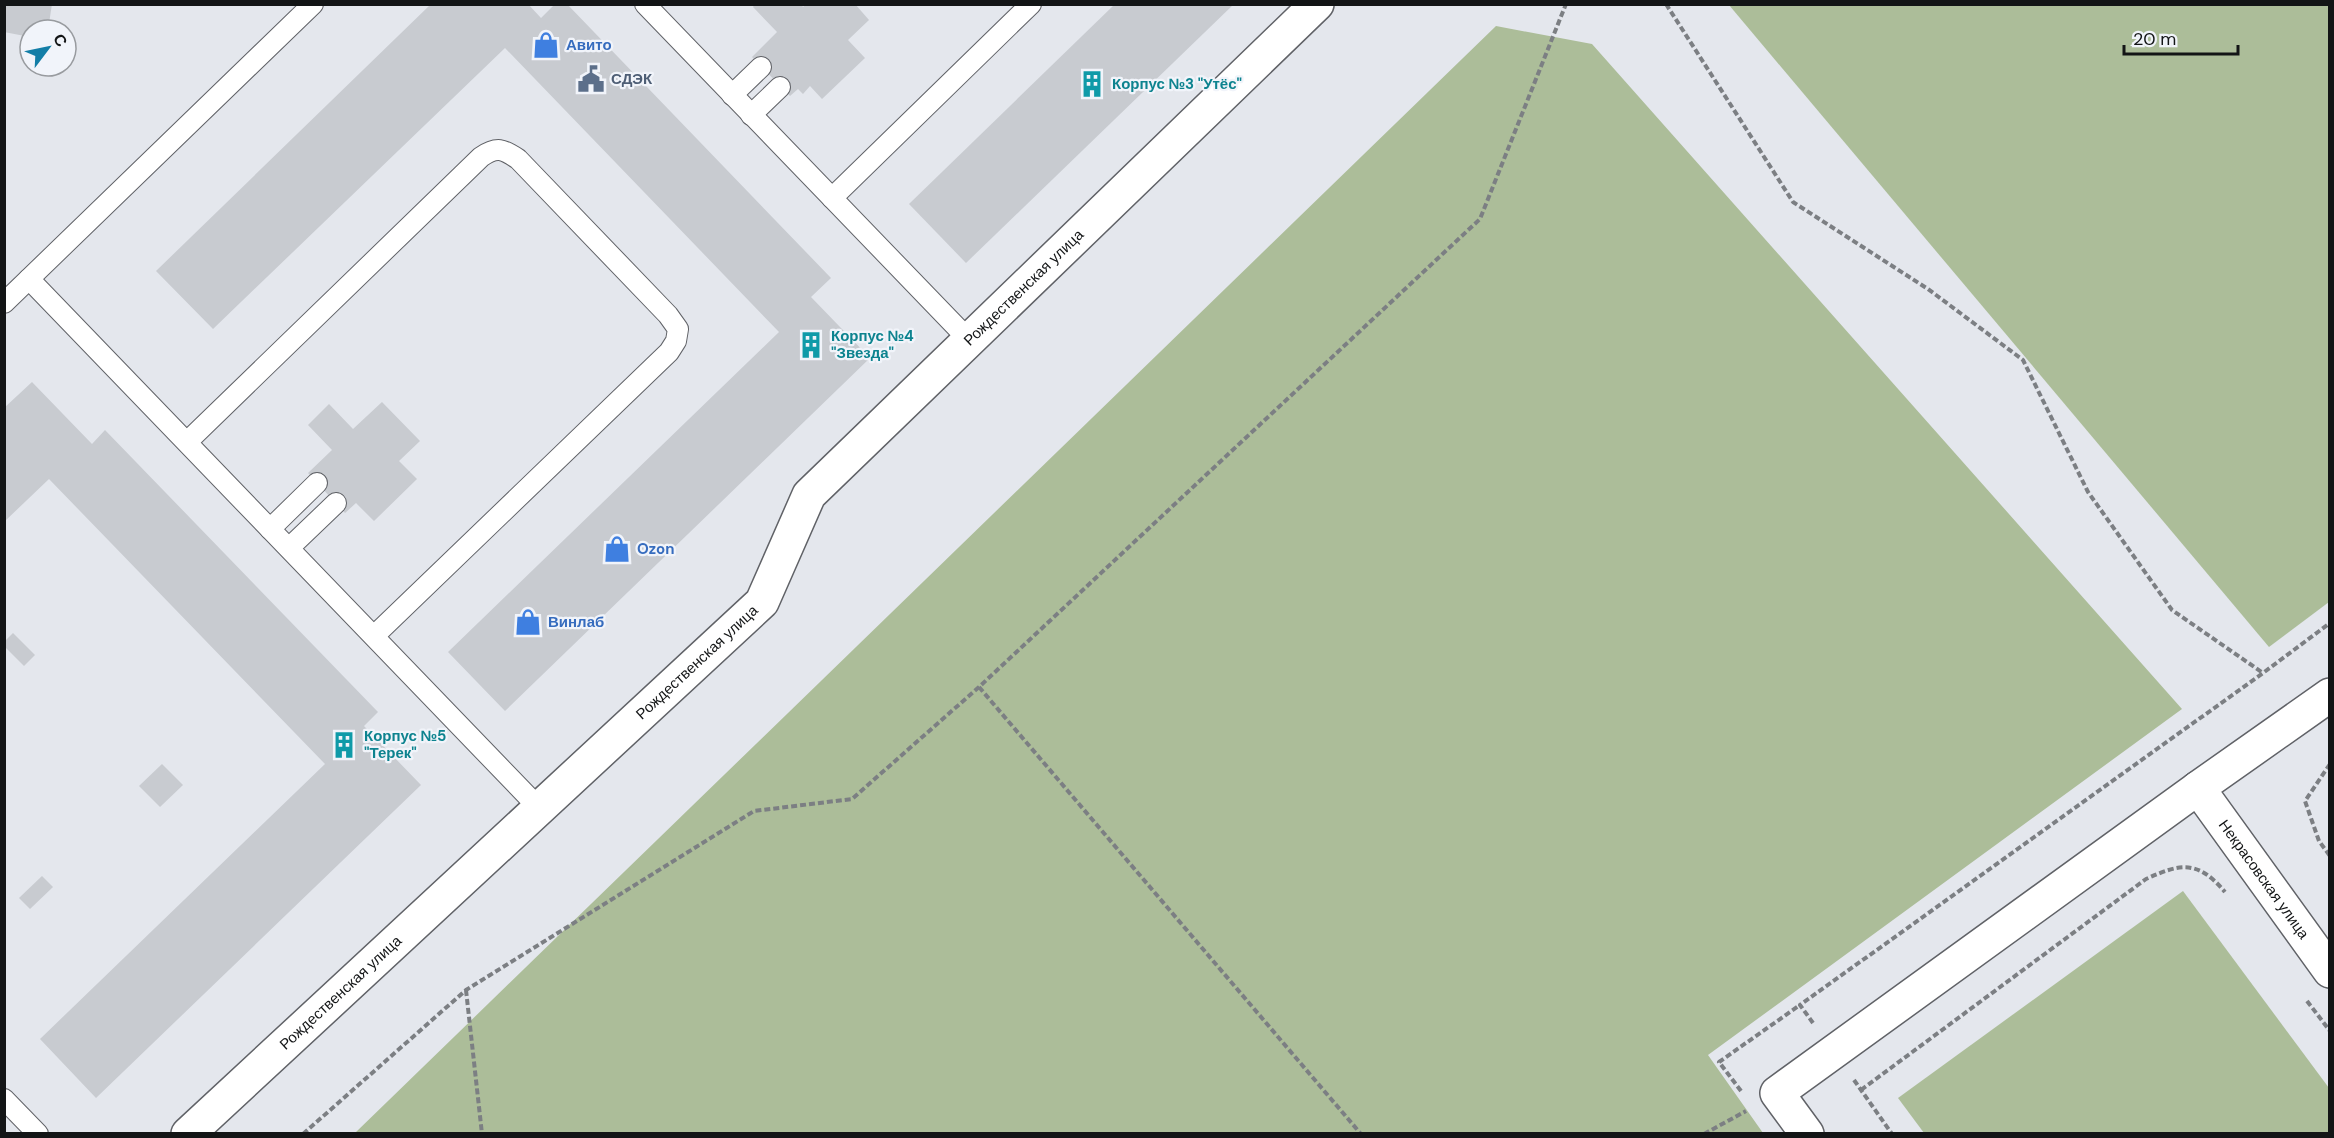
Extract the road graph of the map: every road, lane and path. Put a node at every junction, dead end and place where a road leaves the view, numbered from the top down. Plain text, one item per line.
1 (313, 4) edge
2 (1032, 4) edge
3 (1317, 4) edge
4 (1566, 4) edge
5 (1666, 4) edge
6 (650, 6) edge
7 (761, 67) dead end
8 (780, 87) dead end
9 (732, 95) junction
10 (752, 115) junction
11 (832, 198) junction
12 (30, 279) junction
13 (4, 303) edge
14 (969, 340) junction
15 (187, 442) junction
16 (317, 483) dead end
17 (336, 502) dead end
18 (270, 529) junction
19 (289, 548) junction
20 (2330, 623) edge
21 (374, 636) junction
22 (2263, 673) junction
23 (979, 687) junction
24 (2330, 695) edge
25 (2330, 764) edge
26 (2198, 788) junction
27 (539, 808) junction
28 (2330, 855) edge
29 (2226, 893) dead end
30 (2330, 971) edge
31 (466, 990) junction
32 (1834, 1052) junction
33 (1861, 1090) junction
34 (1778, 1093) junction
35 (4, 1099) edge
36 (38, 1134) edge
37 (188, 1134) edge
38 (303, 1134) edge
39 (482, 1134) edge
40 (1361, 1134) edge
41 (1704, 1134) edge
42 (1807, 1134) edge
43 (1892, 1134) edge

1 - 12 lane
2 - 11 lane
3 - 14 street, Рождественская улица
4 - 23 path
5 - 22 path
6 - 9 lane
7 - 9 lane
8 - 10 lane
9 - 10 lane
10 - 11 lane
11 - 14 lane
12 - 13 lane
12 - 15 lane
14 - 27 street, Рождественская улица
15 - 18 lane
15 - 21 lane
16 - 18 lane
17 - 19 lane
18 - 19 lane
19 - 21 lane
20 - 22 path
21 - 27 lane
22 - 32 path
23 - 31 path
23 - 40 path
24 - 26 street
25 - 28 path
26 - 30 street, Некрасовская улица
26 - 32 street
27 - 37 street, Рождественская улица
29 - 33 path
31 - 38 path
31 - 39 path
32 - 33 path
32 - 34 street
33 - 43 path
34 - 41 path
34 - 42 street
35 - 36 lane

